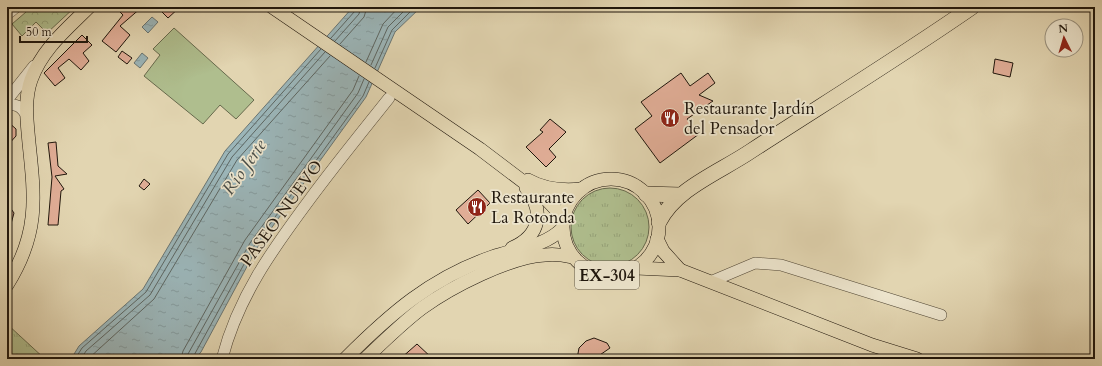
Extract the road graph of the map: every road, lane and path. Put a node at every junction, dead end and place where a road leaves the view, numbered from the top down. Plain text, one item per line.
1 (89, 7) edge
2 (272, 7) edge
3 (972, 7) edge
4 (45, 51) junction
5 (389, 98) dead end
6 (7, 100) edge
7 (7, 105) edge
8 (26, 114) junction
9 (499, 164) junction
10 (517, 177) junction
11 (581, 190) junction
12 (646, 194) junction
13 (680, 195) junction
14 (658, 222) junction
15 (563, 223) junction
16 (657, 239) junction
17 (492, 257) junction
18 (572, 257) junction
19 (636, 268) junction
20 (680, 270) junction
21 (710, 282) junction
22 (7, 285) edge
23 (942, 315) dead end
24 (222, 359) edge
25 (346, 359) edge
26 (365, 359) edge
27 (916, 359) edge

1 - 4 main road
2 - 9 main road
3 - 13 highway
4 - 6 street
4 - 8 main road
5 - 24 street, PASEO NUEVO
7 - 8 street
8 - 22 main road
9 - 10 main road
9 - 11 main road
10 - 15 main road
10 - 17 main road
11 - 12 main road
11 - 15 main road
12 - 13 highway
12 - 14 main road, EX-304
13 - 14 highway
14 - 16 main road, EX-304
15 - 17 main road
15 - 18 main road, EX-304
16 - 19 main road, EX-304
16 - 20 main road
17 - 25 main road
18 - 19 main road, EX-304
18 - 26 main road, EX-304
19 - 20 main road
20 - 21 main road
21 - 23 street
21 - 27 main road

